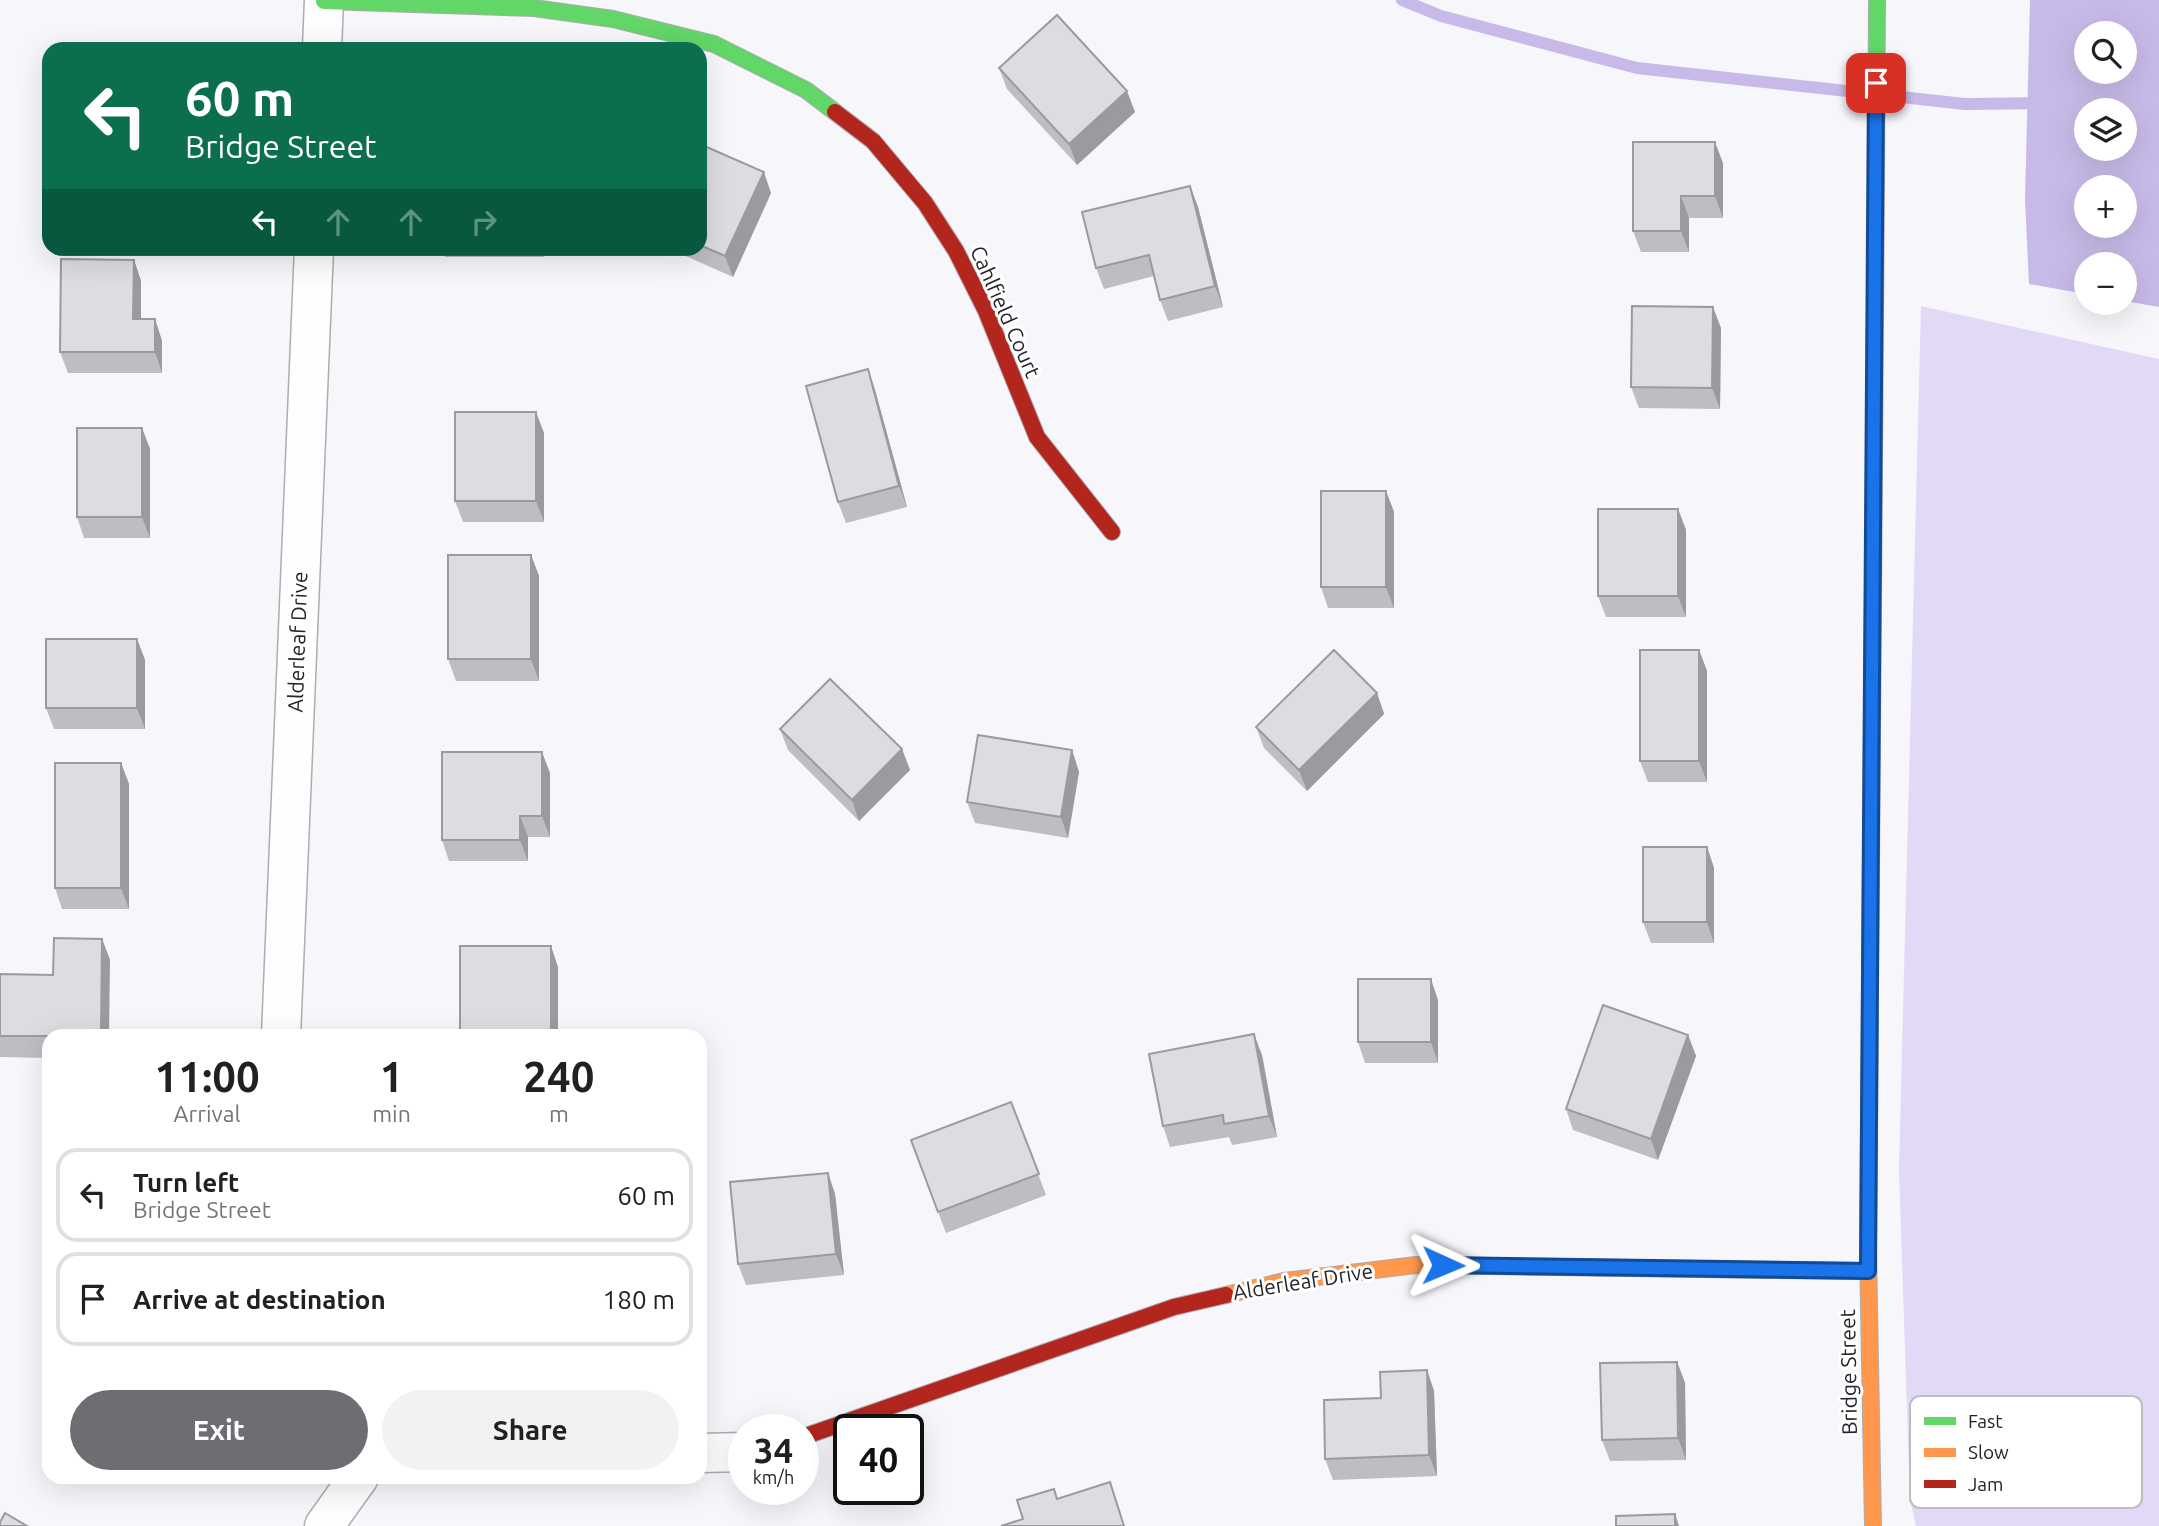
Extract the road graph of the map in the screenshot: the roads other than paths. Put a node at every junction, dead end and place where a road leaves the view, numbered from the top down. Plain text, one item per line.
1 (1877, 0) edge
2 (324, 1) edge
3 (322, 42) edge
4 (705, 42) edge
5 (707, 42) edge
6 (314, 256) edge
7 (1112, 532) dead end
8 (281, 1029) edge
9 (1868, 1271) junction
10 (819, 1431) edge
11 (728, 1452) edge
12 (707, 1453) edge
13 (354, 1484) edge
14 (324, 1526) edge
15 (1873, 1526) edge

1 - 9 street, Bridge Street
2 - 3 street
2 - 4 street, Cahlfield Court
5 - 7 street, Cahlfield Court
6 - 8 street, Alderleaf Drive
9 - 10 street, Alderleaf Drive
9 - 15 street, Bridge Street
11 - 12 street
13 - 14 street

